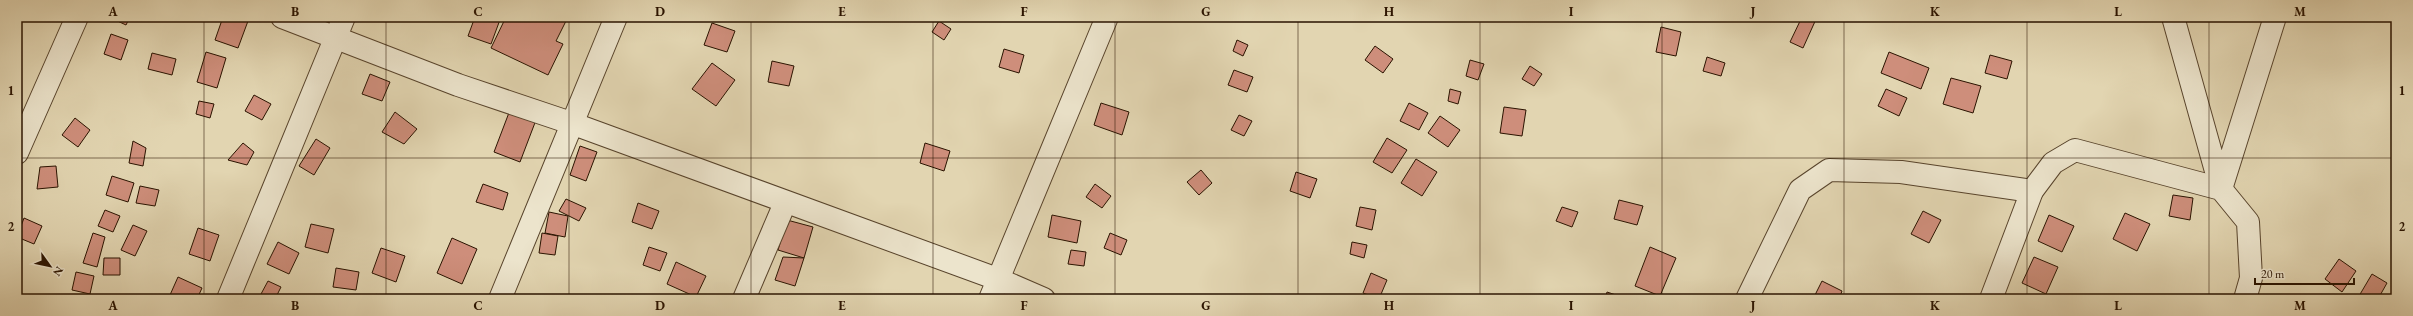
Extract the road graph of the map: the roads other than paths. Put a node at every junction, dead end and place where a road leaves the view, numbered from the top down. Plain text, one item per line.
1 (77, 17) edge
2 (282, 17) edge
3 (344, 17) edge
4 (616, 17) edge
5 (1107, 17) edge
6 (2174, 17) edge
7 (2275, 17) edge
8 (335, 39) junction
9 (571, 123) junction
10 (17, 152) edge
11 (2221, 189) junction
12 (2032, 190) junction
13 (786, 203) junction
14 (1000, 280) junction
15 (228, 299) edge
16 (500, 299) edge
17 (744, 299) edge
18 (990, 299) edge
19 (1044, 299) edge
20 (1747, 299) edge
21 (1991, 299) edge
22 (2245, 299) edge

1 - 10 street
2 - 8 street
3 - 8 street
4 - 9 street
5 - 14 street
6 - 11 street
7 - 11 street
8 - 9 street
8 - 15 street
9 - 13 street
9 - 16 street
11 - 12 street
11 - 22 street
12 - 20 street
12 - 21 street
13 - 14 street
13 - 17 street
14 - 18 street
14 - 19 street

